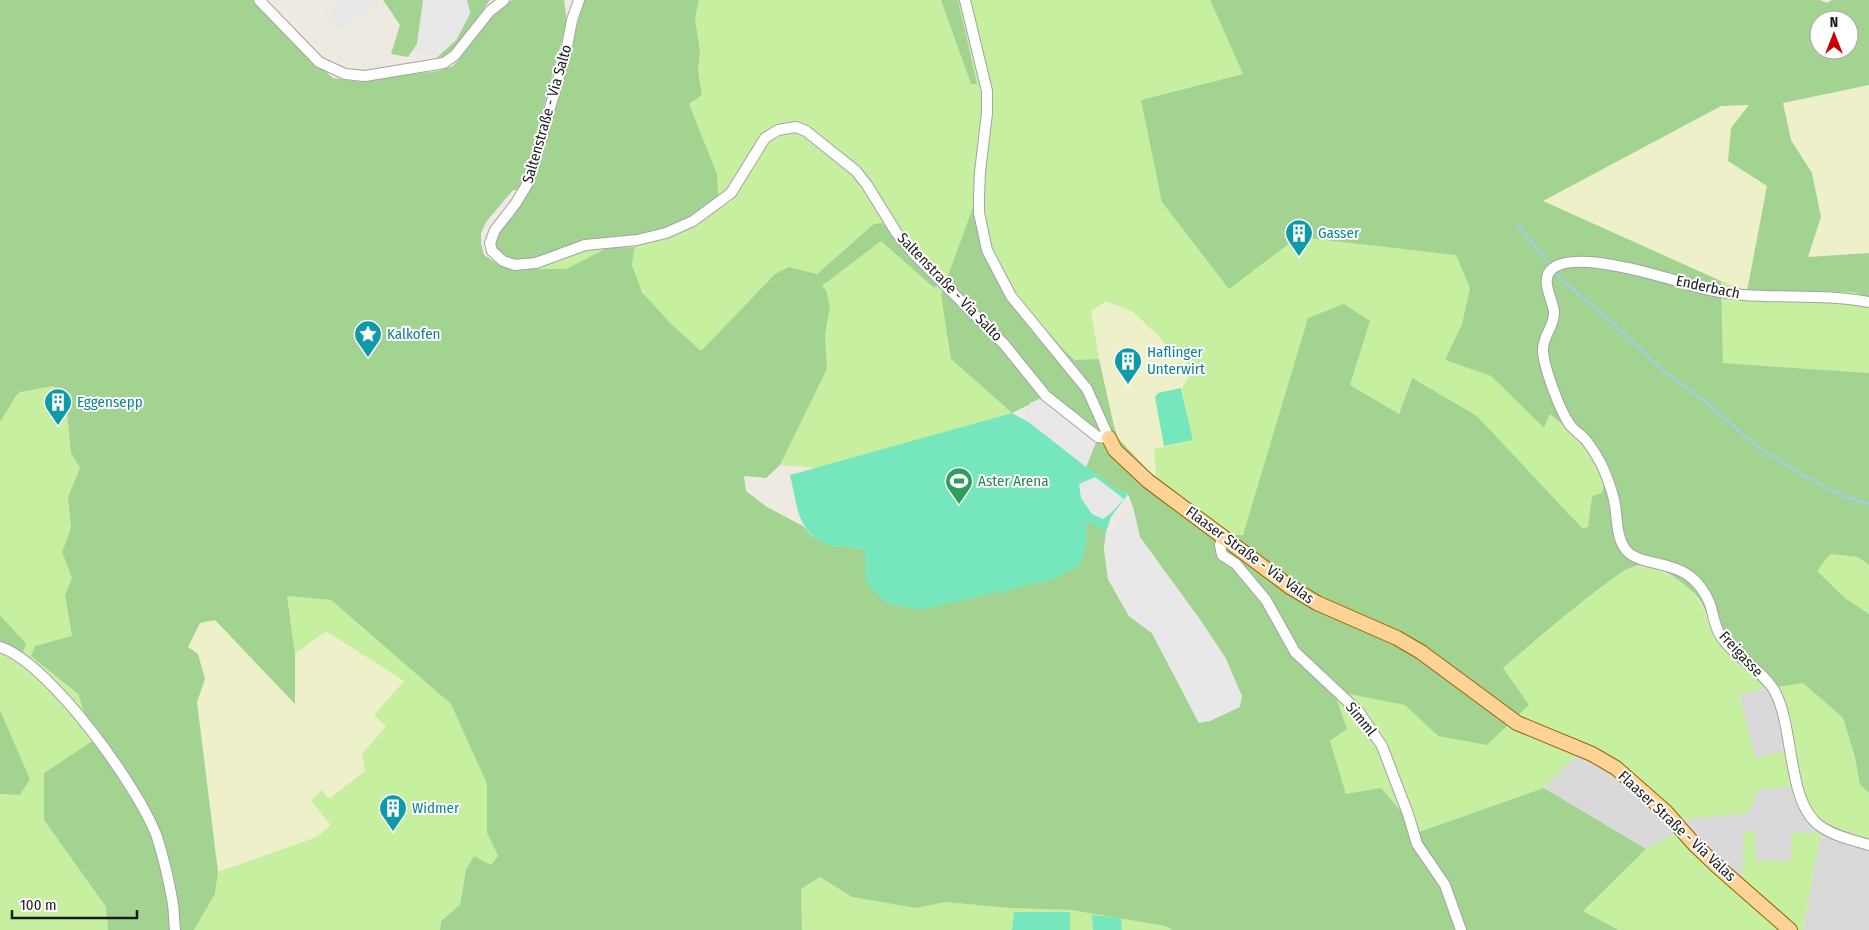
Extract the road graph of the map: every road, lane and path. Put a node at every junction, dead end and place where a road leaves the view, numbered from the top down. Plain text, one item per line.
1 (259, 0) edge
2 (504, 0) edge
3 (579, 0) edge
4 (965, 0) edge
5 (1550, 271) joint
6 (1869, 302) edge
7 (1110, 438) junction
8 (1223, 536) junction
9 (0, 647) edge
10 (1869, 845) edge
11 (175, 930) edge
12 (1461, 930) edge
13 (1790, 930) edge

1 - 2 street
3 - 7 street, Saltenstraße - Via Salto
4 - 7 street, Flaaser Straße - Via Valas
5 - 6 street, Enderbach
5 - 10 street, Freigasse
7 - 8 main road, Flaaser Straße - Via Valas
8 - 12 street, Simml
8 - 13 main road, Flaaser Straße - Via Valas
9 - 11 street

